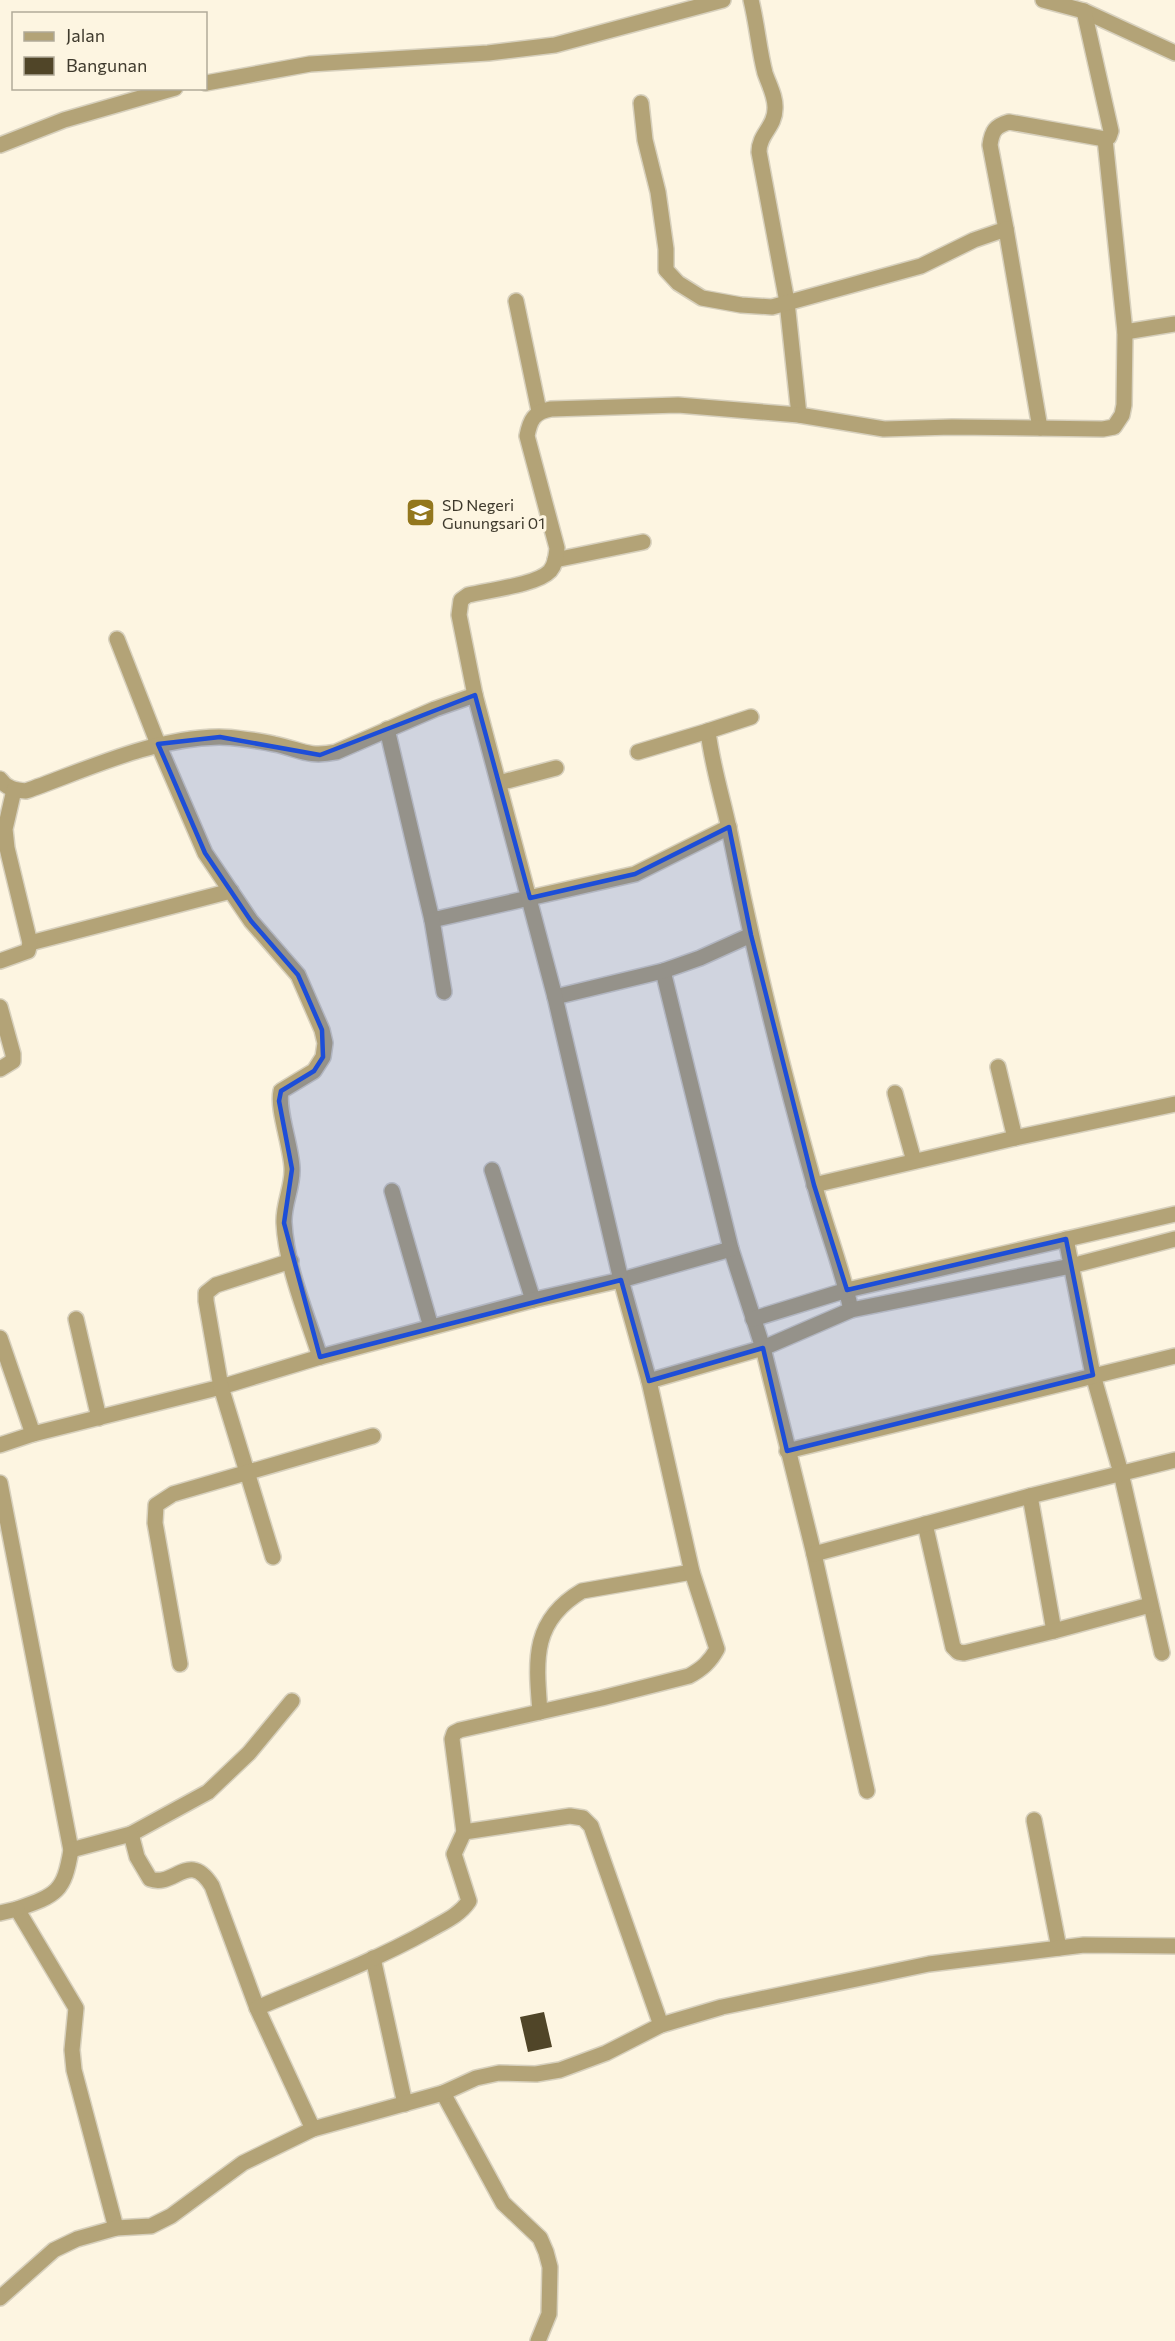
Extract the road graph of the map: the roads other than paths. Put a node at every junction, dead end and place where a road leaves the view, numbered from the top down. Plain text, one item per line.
1 (721, 0) edge
2 (751, 0) edge
3 (1043, 0) edge
4 (1084, 11) junction
5 (1174, 55) edge
6 (207, 83) edge
7 (169, 90) edge
8 (641, 103) dead end
9 (1105, 139) junction
10 (0, 146) edge
11 (1006, 229) junction
12 (516, 302) dead end
13 (787, 302) junction
14 (1175, 324) edge
15 (1125, 332) junction
16 (539, 411) junction
17 (799, 416) junction
18 (1040, 428) junction
19 (643, 542) dead end
20 (555, 560) junction
21 (117, 639) dead end
22 (475, 695) junction
23 (751, 717) dead end
24 (387, 729) junction
25 (708, 731) junction
26 (158, 744) junction
27 (638, 752) dead end
28 (556, 768) dead end
29 (0, 779) edge
30 (499, 783) junction
31 (14, 790) junction
32 (729, 827) junction
33 (231, 891) junction
34 (530, 898) junction
35 (432, 920) junction
36 (750, 935) junction
37 (30, 943) junction
38 (0, 961) edge
39 (663, 971) junction
40 (444, 992) dead end
41 (555, 997) junction
42 (0, 1007) edge
43 (998, 1067) dead end
44 (0, 1069) edge
45 (895, 1094) dead end
46 (1175, 1104) edge
47 (1015, 1138) junction
48 (914, 1161) junction
49 (492, 1170) dead end
50 (814, 1185) junction
51 (392, 1191) dead end
52 (1175, 1215) edge
53 (1066, 1239) junction
54 (1175, 1239) edge
55 (731, 1249) junction
56 (291, 1261) junction
57 (1071, 1266) junction
58 (621, 1281) junction
59 (847, 1290) junction
60 (533, 1300) junction
61 (851, 1310) junction
62 (76, 1319) dead end
63 (753, 1319) junction
64 (431, 1328) junction
65 (0, 1338) edge
66 (763, 1348) junction
67 (1175, 1356) edge
68 (320, 1357) junction
69 (1093, 1375) junction
70 (649, 1381) junction
71 (221, 1388) junction
72 (99, 1418) junction
73 (33, 1434) junction
74 (374, 1436) dead end
75 (0, 1445) edge
76 (787, 1451) junction
77 (1175, 1460) edge
78 (1121, 1473) junction
79 (248, 1474) junction
80 (0, 1483) edge
81 (1029, 1496) junction
82 (925, 1524) junction
83 (814, 1554) junction
84 (273, 1557) dead end
85 (692, 1572) junction
86 (1150, 1605) junction
87 (1054, 1631) junction
88 (1162, 1653) dead end
89 (180, 1664) dead end
90 (292, 1701) dead end
91 (540, 1713) junction
92 (867, 1791) dead end
93 (1034, 1820) dead end
94 (464, 1832) junction
95 (131, 1834) junction
96 (71, 1850) junction
97 (17, 1909) junction
98 (0, 1913) edge
99 (1175, 1946) edge
100 (1059, 1948) junction
101 (373, 1958) junction
102 (257, 2008) junction
103 (661, 2025) junction
104 (443, 2093) junction
105 (405, 2104) junction
106 (313, 2129) junction
107 (116, 2228) junction
108 (0, 2298) edge
109 (538, 2341) edge

1 - 6 street
2 - 13 street
3 - 4 street
4 - 5 street
4 - 9 street
7 - 10 street
8 - 13 street
9 - 11 street
9 - 15 street
11 - 13 street
11 - 18 street
12 - 16 street
13 - 17 street
14 - 15 street
15 - 18 street
16 - 17 street
16 - 20 street
17 - 18 street
19 - 20 street
20 - 22 street
21 - 26 street
22 - 24 street
22 - 30 street
23 - 25 street
24 - 26 street
24 - 35 street
25 - 27 street
25 - 32 street
26 - 31 street
26 - 33 street
28 - 30 street
29 - 31 street
30 - 34 street
31 - 37 street
32 - 34 street
32 - 36 street
33 - 37 street
33 - 56 street
34 - 35 street
34 - 41 street
35 - 40 street
36 - 39 street
36 - 50 street
37 - 38 street
39 - 41 street
39 - 55 street
41 - 58 street
42 - 44 street
43 - 47 street
45 - 48 street
46 - 47 street
47 - 48 street
48 - 50 street
49 - 60 street
50 - 59 street
51 - 64 street
52 - 53 street
53 - 57 street
53 - 59 street
54 - 57 street
55 - 58 street
55 - 63 street
56 - 68 street
56 - 71 street
57 - 61 street
57 - 69 street
58 - 60 street
58 - 70 street
59 - 61 street
59 - 63 street
60 - 64 street
61 - 66 street
62 - 72 street
63 - 66 street
64 - 68 street
65 - 73 street
66 - 70 street
66 - 76 street
67 - 69 street
68 - 71 street
69 - 76 street
69 - 78 street
70 - 85 street
71 - 72 street
71 - 79 street
72 - 73 street
73 - 75 street
74 - 79 street
76 - 83 street
77 - 78 street
78 - 81 street
78 - 86 street
79 - 84 street
79 - 89 street
80 - 96 street
81 - 82 street
81 - 87 street
82 - 83 street
82 - 87 street
83 - 92 street
85 - 91 street
85 - 91 street
86 - 87 street
86 - 88 street
90 - 95 street
91 - 94 street
93 - 100 street
94 - 101 street
94 - 103 street
95 - 96 street
95 - 102 street
96 - 97 street
97 - 98 street
97 - 107 street
99 - 100 street
100 - 103 street
101 - 102 street
101 - 105 street
102 - 106 street
103 - 104 street
104 - 105 street
104 - 109 street
105 - 106 street
106 - 107 street
107 - 108 street

